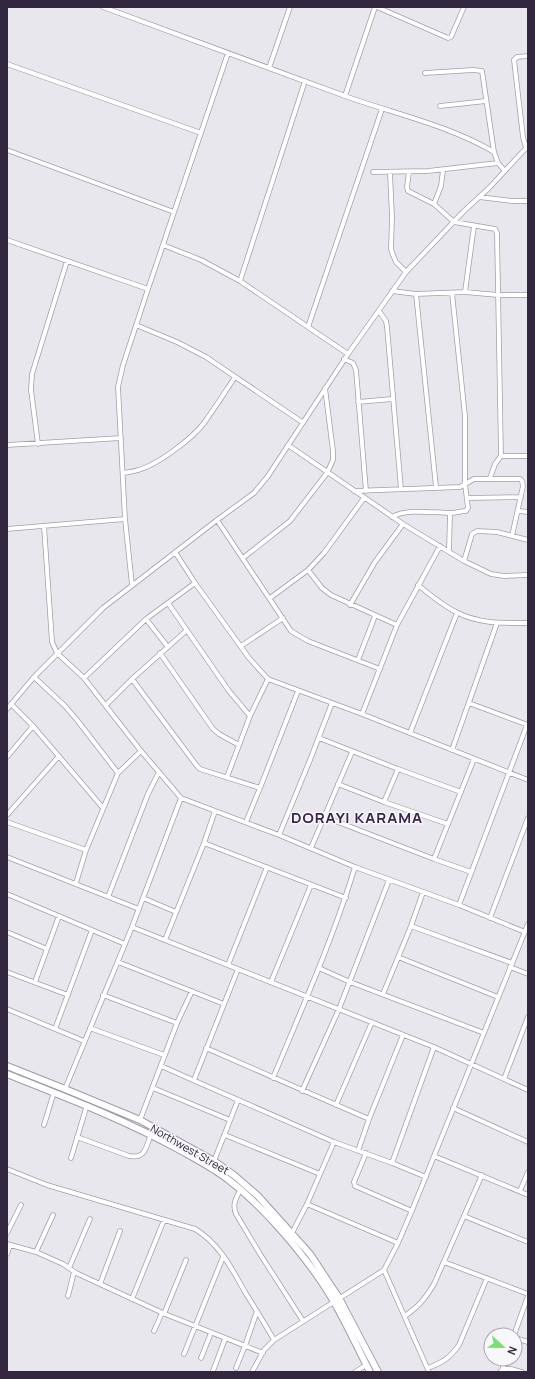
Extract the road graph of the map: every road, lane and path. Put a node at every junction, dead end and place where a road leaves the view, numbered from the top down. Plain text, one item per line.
1 (103, 7) edge
2 (290, 7) edge
3 (376, 7) edge
4 (464, 7) edge
5 (228, 53) junction
6 (528, 56) edge
7 (7, 64) edge
8 (269, 68) junction
9 (425, 72) dead end
10 (305, 81) junction
11 (345, 96) junction
12 (486, 101) junction
13 (440, 106) dead end
14 (382, 109) junction
15 (200, 133) junction
16 (527, 147) edge
17 (7, 150) edge
18 (494, 152) junction
19 (498, 163) junction
20 (443, 170) junction
21 (505, 171) junction
22 (374, 172) dead end
23 (390, 172) junction
24 (409, 172) junction
25 (479, 197) junction
26 (528, 201) edge
27 (434, 204) junction
28 (174, 212) junction
29 (454, 222) junction
30 (474, 226) junction
31 (7, 240) edge
32 (163, 245) junction
33 (67, 261) junction
34 (406, 272) junction
35 (240, 280) junction
36 (148, 289) junction
37 (392, 291) junction
38 (452, 292) junction
39 (465, 292) junction
40 (416, 294) junction
41 (498, 295) junction
42 (528, 295) edge
43 (379, 311) junction
44 (136, 325) junction
45 (308, 327) junction
46 (348, 354) junction
47 (344, 359) junction
48 (235, 377) junction
49 (325, 388) junction
50 (392, 399) junction
51 (358, 402) junction
52 (302, 422) junction
53 (121, 438) junction
54 (38, 444) junction
55 (288, 445) junction
56 (7, 446) edge
57 (501, 456) junction
58 (528, 456) edge
59 (123, 473) junction
60 (327, 473) junction
61 (490, 478) junction
62 (465, 484) junction
63 (436, 487) junction
64 (401, 489) junction
65 (523, 489) junction
66 (528, 489) edge
67 (366, 490) junction
68 (354, 491) junction
69 (521, 497) junction
70 (364, 498) junction
71 (467, 498) junction
72 (518, 511) junction
73 (528, 512) edge
74 (450, 513) junction
75 (392, 517) junction
76 (125, 519) junction
77 (217, 520) junction
78 (403, 524) junction
79 (44, 526) junction
80 (7, 528) edge
81 (512, 536) junction
82 (528, 540) edge
83 (440, 546) junction
84 (449, 551) junction
85 (175, 552) junction
86 (243, 558) junction
87 (464, 561) junction
88 (308, 570) junction
89 (528, 575) edge
90 (195, 583) junction
91 (418, 585) junction
92 (132, 586) junction
93 (270, 598) junction
94 (168, 603) junction
95 (350, 605) junction
96 (457, 613) junction
97 (375, 616) junction
98 (283, 618) junction
99 (146, 619) junction
100 (497, 623) junction
101 (528, 623) edge
102 (397, 625) junction
103 (187, 630) junction
104 (240, 646) junction
105 (168, 647) junction
106 (56, 653) junction
107 (160, 653) junction
108 (358, 660) junction
109 (380, 669) junction
110 (34, 677) junction
111 (84, 678) junction
112 (132, 679) junction
113 (268, 679) junction
114 (298, 691) junction
115 (332, 703) junction
116 (469, 703) junction
117 (11, 704) junction
118 (106, 705) junction
119 (7, 709) edge
120 (362, 714) junction
121 (250, 716) junction
122 (527, 725) edge
123 (33, 726) junction
124 (410, 733) junction
125 (319, 738) junction
126 (239, 745) junction
127 (141, 750) junction
128 (452, 750) junction
129 (352, 752) junction
130 (59, 756) junction
131 (7, 757) edge
132 (474, 759) junction
133 (398, 769) junction
134 (160, 772) junction
135 (509, 772) junction
136 (118, 773) junction
137 (227, 777) junction
138 (528, 780) edge
139 (338, 784) junction
140 (260, 788) junction
141 (461, 792) junction
142 (181, 798) junction
143 (384, 802) junction
144 (103, 808) junction
145 (215, 811) junction
146 (7, 816) edge
147 (325, 817) junction
148 (528, 818) edge
149 (7, 822) edge
150 (246, 822) junction
151 (448, 824) junction
152 (279, 835) junction
153 (204, 843) junction
154 (311, 848) junction
155 (86, 850) junction
156 (7, 856) edge
157 (434, 859) junction
158 (267, 867) junction
159 (355, 867) junction
160 (471, 872) junction
161 (389, 880) junction
162 (76, 883) junction
163 (312, 884) junction
164 (423, 892) junction
165 (7, 894) edge
166 (108, 897) junction
167 (143, 898) junction
168 (346, 898) junction
169 (459, 905) junction
170 (139, 909) junction
171 (176, 912) junction
172 (59, 916) junction
173 (490, 918) junction
174 (528, 924) edge
175 (411, 926) junction
176 (132, 927) junction
177 (92, 930) junction
178 (7, 932) edge
179 (526, 934) edge
180 (165, 940) junction
181 (125, 944) junction
182 (47, 949) junction
183 (398, 957) junction
184 (118, 962) junction
185 (228, 965) junction
186 (511, 965) junction
187 (318, 968) junction
188 (238, 969) junction
189 (7, 972) edge
190 (528, 974) edge
191 (35, 982) junction
192 (271, 982) junction
193 (350, 982) junction
194 (192, 991) junction
195 (383, 994) junction
196 (68, 995) junction
197 (103, 995) junction
198 (307, 997) junction
199 (498, 997) junction
200 (224, 1004) junction
201 (7, 1009) edge
202 (339, 1009) junction
203 (528, 1017) edge
204 (372, 1022) junction
205 (176, 1023) junction
206 (90, 1028) junction
207 (55, 1029) junction
208 (484, 1033) junction
209 (403, 1035) junction
210 (84, 1041) junction
211 (434, 1047) junction
212 (206, 1048) junction
213 (164, 1055) junction
214 (471, 1064) junction
215 (7, 1066) edge
216 (161, 1066) junction
217 (7, 1074) edge
218 (273, 1078) junction
219 (504, 1079) junction
220 (194, 1080) junction
221 (153, 1088) junction
222 (65, 1089) junction
223 (528, 1090) edge
224 (302, 1091) junction
225 (54, 1092) junction
226 (238, 1100) junction
227 (87, 1105) junction
228 (336, 1105) junction
229 (453, 1108) junction
230 (369, 1119) junction
231 (140, 1120) junction
232 (230, 1120) junction
233 (44, 1125) dead end
234 (151, 1134) junction
235 (225, 1135) junction
236 (77, 1137) junction
237 (334, 1142) junction
238 (528, 1142) edge
239 (358, 1151) junction
240 (366, 1153) junction
241 (434, 1156) junction
242 (71, 1158) dead end
243 (214, 1161) junction
244 (392, 1163) junction
245 (7, 1169) edge
246 (528, 1172) edge
247 (320, 1174) junction
248 (482, 1175) junction
249 (426, 1177) junction
250 (240, 1190) junction
251 (520, 1191) junction
252 (528, 1195) edge
253 (307, 1204) junction
254 (21, 1205) dead end
255 (412, 1211) junction
256 (53, 1215) dead end
257 (464, 1216) junction
258 (90, 1220) dead end
259 (164, 1220) junction
260 (120, 1231) dead end
261 (7, 1233) edge
262 (292, 1233) junction
263 (528, 1242) edge
264 (398, 1243) junction
265 (8, 1245) edge
266 (36, 1252) junction
267 (7, 1254) edge
268 (224, 1257) junction
269 (186, 1260) dead end
270 (444, 1262) junction
271 (68, 1268) junction
272 (384, 1270) junction
273 (74, 1272) junction
274 (487, 1278) junction
275 (100, 1284) junction
276 (528, 1295) edge
277 (68, 1296) dead end
278 (132, 1299) junction
279 (336, 1300) junction
280 (257, 1311) junction
281 (163, 1313) junction
282 (405, 1316) junction
283 (303, 1321) junction
284 (195, 1326) junction
285 (518, 1327) edge
286 (154, 1331) dead end
287 (211, 1333) junction
288 (225, 1339) junction
289 (274, 1340) junction
290 (245, 1346) junction
291 (263, 1353) junction
292 (184, 1354) dead end
293 (201, 1358) dead end
294 (366, 1364) junction
295 (236, 1368) dead end
296 (428, 1370) edge
297 (214, 1371) edge
298 (501, 1371) edge
299 (252, 1372) edge
300 (355, 1372) edge
301 (370, 1372) edge
302 (378, 1372) edge
303 (522, 1372) edge

1 - 5 street
2 - 8 street
3 - 4 street
3 - 11 street
5 - 8 street
5 - 15 street
6 - 16 street
7 - 15 street
8 - 10 street
9 - 12 street
10 - 11 street
10 - 35 street
11 - 14 street
12 - 13 street
12 - 18 street
14 - 18 street
14 - 45 street
15 - 28 street
16 - 21 street
17 - 28 street
18 - 19 street
19 - 20 street
19 - 21 street
20 - 24 street
20 - 27 street
21 - 25 street
22 - 23 street
23 - 24 street
23 - 34 street
24 - 27 street
25 - 26 street
25 - 29 street
27 - 29 street
28 - 32 street
29 - 30 street
29 - 34 street
30 - 39 street
30 - 41 street
31 - 33 street
32 - 35 street
32 - 36 street
33 - 36 street
33 - 54 street
34 - 37 street
35 - 45 street
36 - 44 street
37 - 40 street
37 - 43 street
38 - 39 street
38 - 40 street
38 - 62 street
39 - 41 street
40 - 63 street
41 - 42 street
41 - 57 street
43 - 46 street
43 - 50 street
44 - 48 street
44 - 53 street
45 - 46 street
46 - 47 street
47 - 49 street
47 - 51 street
48 - 52 street
48 - 59 street
49 - 52 street
49 - 60 street
50 - 51 street
50 - 64 street
51 - 67 street
52 - 55 street
53 - 54 street
53 - 59 street
54 - 56 street
55 - 60 street
55 - 77 street
57 - 58 street
57 - 61 street
59 - 76 street
60 - 68 street
60 - 86 street
61 - 62 street
61 - 65 street
62 - 63 street
62 - 71 street
63 - 64 street
64 - 67 street
65 - 66 street
65 - 69 street
67 - 68 street
68 - 70 street
69 - 71 street
69 - 72 street
70 - 75 street
70 - 88 street
71 - 74 street
72 - 73 street
72 - 81 street
74 - 75 street
74 - 84 street
75 - 78 street
76 - 79 street
76 - 92 street
77 - 85 street
77 - 86 street
78 - 83 street
78 - 95 street
79 - 80 street
79 - 106 street
81 - 82 street
81 - 87 street
83 - 84 street
83 - 91 street
84 - 87 street
85 - 90 street
85 - 92 street
86 - 93 street
87 - 89 street
88 - 93 street
88 - 95 street
90 - 94 street
90 - 104 street
91 - 96 street
91 - 102 street
92 - 106 street
93 - 98 street
94 - 99 street
94 - 103 street
95 - 97 street
96 - 100 street
96 - 124 street
97 - 102 street
97 - 108 street
98 - 104 street
98 - 108 street
99 - 105 street
99 - 111 street
100 - 101 street
100 - 116 street
102 - 109 street
103 - 105 street
103 - 121 street
104 - 113 street
105 - 107 street
106 - 110 street
106 - 111 street
107 - 112 street
107 - 126 street
108 - 109 street
109 - 120 street
110 - 117 street
110 - 136 street
111 - 118 street
112 - 118 street
112 - 137 street
113 - 114 street
113 - 121 street
114 - 115 street
114 - 140 street
115 - 120 street
115 - 125 street
116 - 122 street
116 - 128 street
117 - 119 street
117 - 123 street
118 - 127 street
120 - 124 street
121 - 126 street
122 - 135 street
123 - 130 street
123 - 131 street
124 - 128 street
125 - 129 street
125 - 152 street
126 - 137 street
127 - 134 street
127 - 136 street
128 - 132 street
129 - 133 street
129 - 139 street
130 - 144 street
130 - 146 street
132 - 135 street
132 - 141 street
133 - 141 street
133 - 143 street
134 - 142 street
134 - 166 street
135 - 138 street
135 - 160 street
136 - 144 street
137 - 140 street
139 - 143 street
139 - 147 street
140 - 150 street
141 - 151 street
142 - 145 street
142 - 167 street
143 - 151 street
144 - 155 street
145 - 150 street
145 - 153 street
147 - 154 street
147 - 157 street
148 - 173 street
149 - 155 street
150 - 152 street
151 - 157 street
152 - 154 street
153 - 158 street
153 - 171 street
154 - 159 street
155 - 162 street
156 - 162 street
157 - 160 street
158 - 163 street
158 - 185 street
159 - 161 street
159 - 168 street
160 - 169 street
161 - 164 street
161 - 193 street
162 - 166 street
163 - 168 street
163 - 192 street
164 - 169 street
164 - 175 street
165 - 172 street
166 - 170 street
167 - 170 street
167 - 171 street
168 - 187 street
169 - 173 street
170 - 176 street
171 - 180 street
172 - 177 street
172 - 182 street
173 - 179 street
174 - 179 street
175 - 183 street
175 - 186 street
176 - 180 street
176 - 181 street
177 - 181 street
177 - 196 street
178 - 182 street
179 - 186 street
180 - 185 street
181 - 184 street
182 - 191 street
183 - 195 street
183 - 199 street
184 - 194 street
184 - 197 street
185 - 188 street
186 - 190 street
186 - 199 street
187 - 193 street
187 - 198 street
188 - 192 street
188 - 200 street
189 - 191 street
191 - 196 street
192 - 198 street
193 - 195 street
193 - 202 street
194 - 200 street
194 - 205 street
195 - 208 street
196 - 207 street
197 - 205 street
197 - 206 street
198 - 202 street
198 - 218 street
199 - 208 street
200 - 212 street
201 - 207 street
202 - 204 street
202 - 224 street
203 - 219 street
204 - 209 street
204 - 228 street
205 - 213 street
206 - 210 street
206 - 213 street
207 - 210 street
208 - 214 street
209 - 211 street
209 - 230 street
210 - 222 street
211 - 214 street
211 - 244 street
212 - 218 street
212 - 220 street
213 - 216 street
214 - 219 street
214 - 229 street
215 - 222 main road, Northwest Street
216 - 220 street
216 - 221 street
217 - 225 main road, Northwest Street
218 - 224 street
219 - 223 street
220 - 226 street
221 - 231 street
221 - 232 street
222 - 231 main road, Northwest Street
224 - 228 street
225 - 227 main road, Northwest Street
225 - 233 street
226 - 232 street
226 - 237 street
227 - 234 main road, Northwest Street
227 - 236 street
228 - 230 street
229 - 238 street
229 - 241 street
230 - 239 street
231 - 243 main road, Northwest Street
232 - 235 street
234 - 236 street
234 - 250 main road, Northwest Street
235 - 243 street
235 - 247 street
236 - 242 street
237 - 239 street
237 - 247 street
239 - 240 street
240 - 244 street
240 - 255 street
241 - 248 street
241 - 249 street
243 - 262 main road, Northwest Street
244 - 249 street
245 - 259 street
246 - 251 street
247 - 253 street
248 - 251 street
248 - 257 street
249 - 255 street
250 - 279 main road, Northwest Street
250 - 283 street
251 - 252 street
253 - 262 street
253 - 264 street
254 - 261 street
255 - 264 street
256 - 266 street
257 - 263 street
257 - 270 street
258 - 271 street
259 - 268 street
259 - 278 street
260 - 275 street
262 - 279 main road, Northwest Street
264 - 272 street
265 - 266 street
265 - 267 street
266 - 271 street
268 - 280 street
268 - 284 street
269 - 281 street
270 - 274 street
270 - 282 street
271 - 273 street
272 - 279 street
272 - 282 street
273 - 275 street
273 - 277 street
274 - 276 street
274 - 296 street
275 - 278 street
276 - 285 street
278 - 281 street
279 - 283 street
279 - 294 main road, Northwest Street
279 - 302 main road, Northwest Street
280 - 289 street
280 - 290 street
281 - 284 street
281 - 286 street
282 - 296 street
283 - 289 street
284 - 287 street
284 - 292 street
287 - 288 street
287 - 293 street
288 - 290 street
288 - 297 street
289 - 291 street
290 - 291 street
290 - 295 street
291 - 299 street
294 - 300 street
294 - 301 main road, Northwest Street
298 - 303 street

